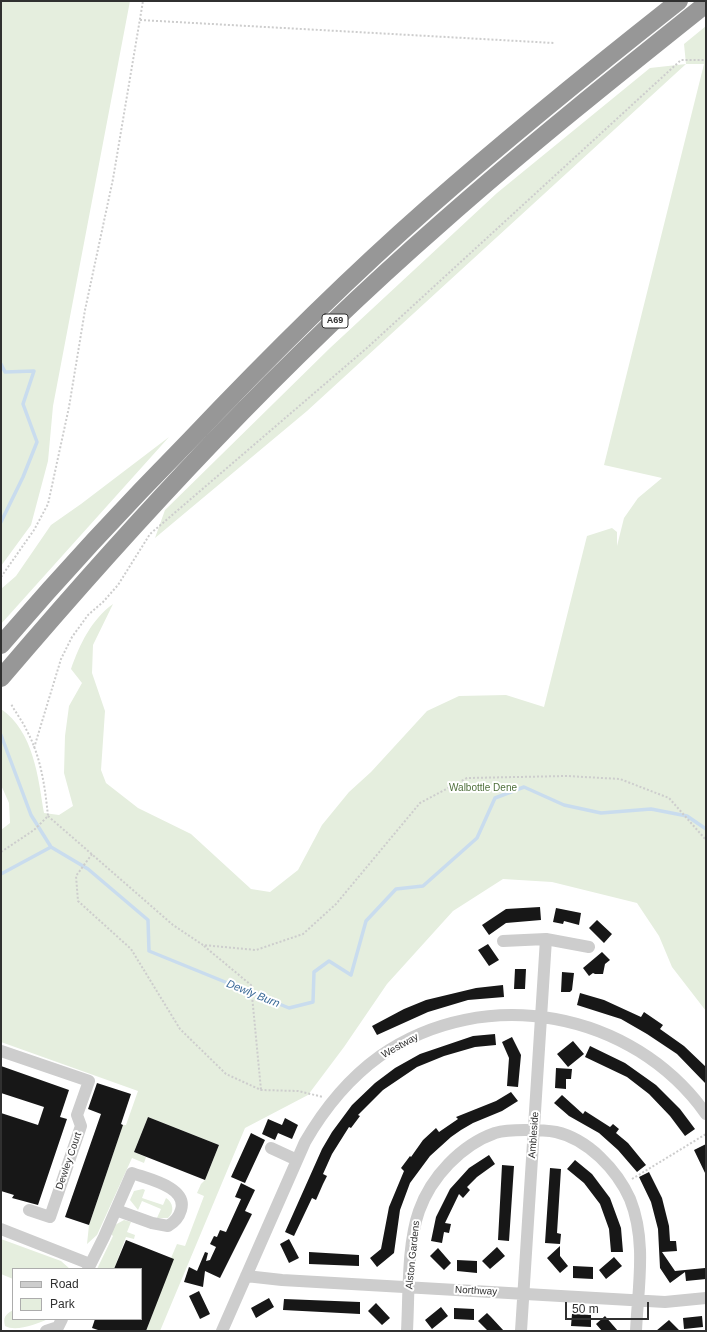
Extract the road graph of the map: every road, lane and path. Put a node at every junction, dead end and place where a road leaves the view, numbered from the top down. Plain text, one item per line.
1 (143, 1) edge
2 (679, 1) edge
3 (706, 4) edge
4 (140, 20) junction
5 (554, 43) dead end
6 (706, 60) edge
7 (1, 577) edge
8 (1, 646) edge
9 (1, 678) edge
10 (11, 704) dead end
11 (34, 748) junction
12 (48, 816) junction
13 (706, 840) edge
14 (1, 852) edge
15 (92, 854) junction
16 (546, 939) junction
17 (503, 941) dead end
18 (203, 945) junction
19 (589, 947) dead end
20 (541, 1017) junction
21 (1, 1051) edge
22 (261, 1090) junction
23 (314, 1095) dead end
24 (706, 1114) edge
25 (534, 1130) junction
26 (706, 1134) edge
27 (271, 1148) dead end
28 (297, 1160) junction
29 (622, 1184) junction
30 (29, 1210) dead end
31 (116, 1210) junction
32 (1, 1229) edge
33 (89, 1267) edge
34 (246, 1276) junction
35 (409, 1287) junction
36 (524, 1294) junction
37 (706, 1298) edge
38 (637, 1300) junction
39 (60, 1326) edge
40 (46, 1331) edge
41 (222, 1331) edge
42 (407, 1331) edge
43 (521, 1331) edge
44 (636, 1331) edge

1 - 4 path
2 - 8 highway, A69
3 - 9 highway, A69
4 - 5 path
4 - 7 path
6 - 11 path
10 - 11 path
11 - 12 path
12 - 14 path
12 - 15 path
13 - 18 path
15 - 18 path
15 - 22 path
16 - 17 street
16 - 19 street
16 - 20 street, Ambleside
18 - 22 path
20 - 24 street, Westway
20 - 25 street, Ambleside
20 - 28 street, Westway
21 - 30 street, Dewley Court
22 - 23 path
25 - 29 street, Alston Gardens
25 - 35 street, Alston Gardens
25 - 36 street, Ambleside
26 - 29 path
27 - 28 street
28 - 34 street, Westway
29 - 38 street, Alston Gardens
31 - 31 street
31 - 33 street
32 - 33 street
34 - 35 street, Northway
34 - 41 street, Westway
35 - 36 street, Northway
35 - 42 street, Alston Gardens
36 - 38 street, Northway
36 - 43 street, Ambleside
37 - 38 street, Northway
38 - 44 street, Alston Gardens
39 - 40 street

